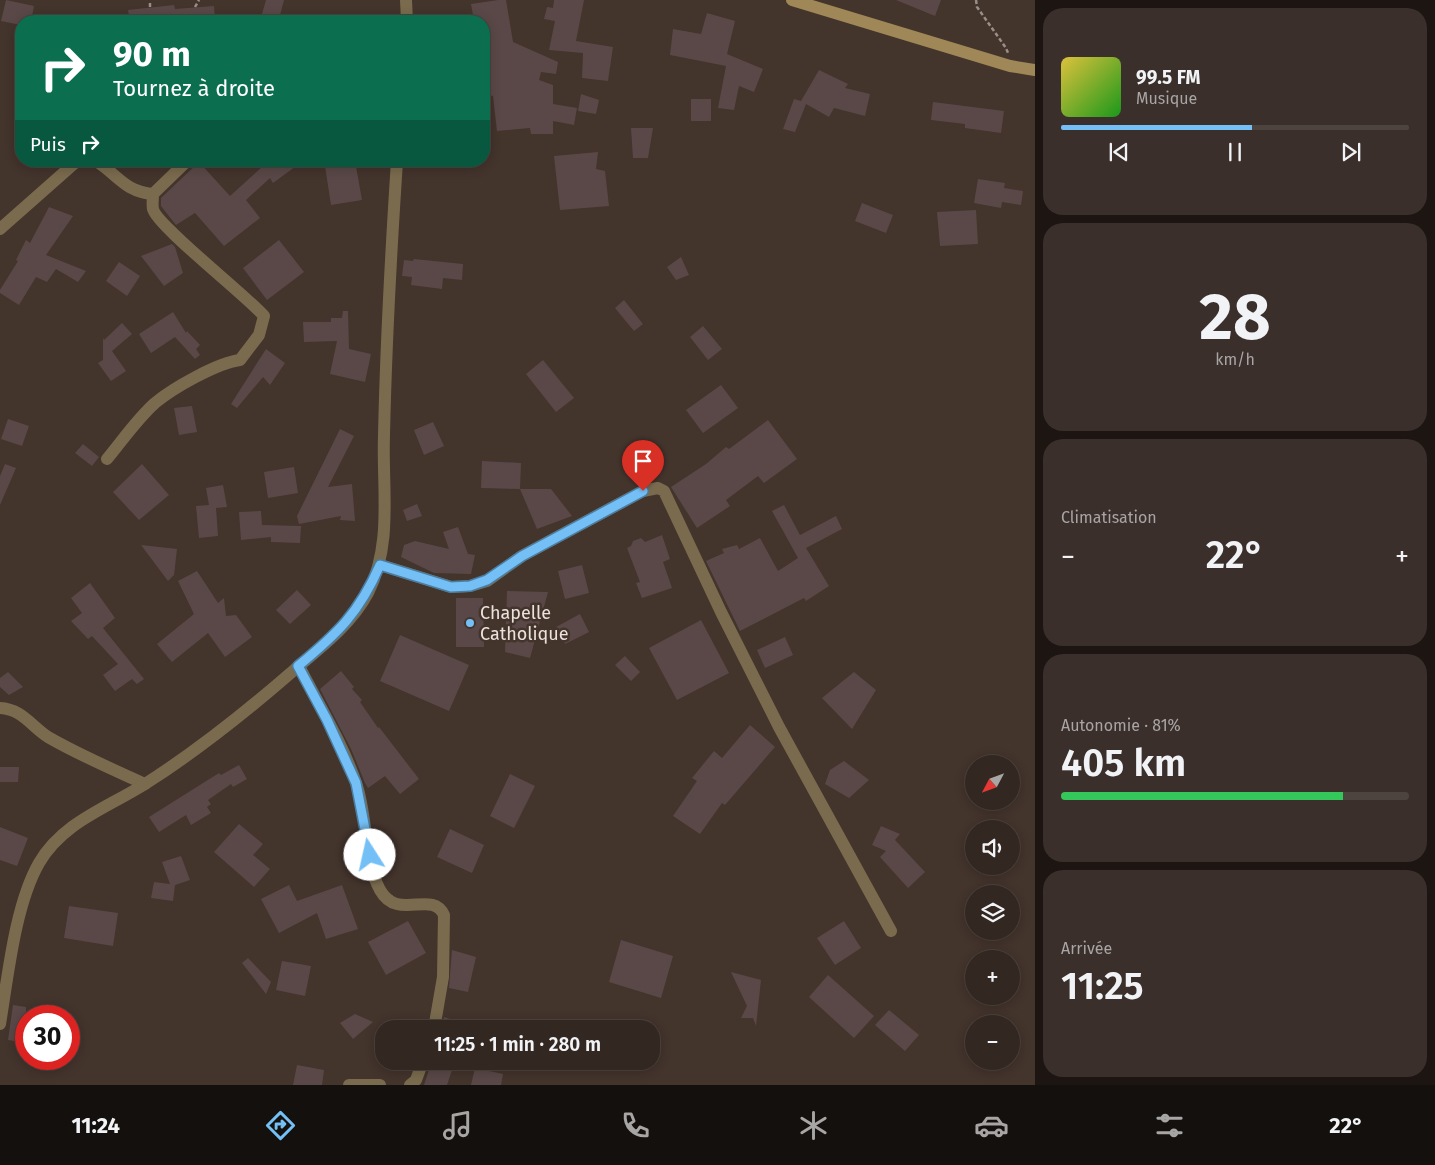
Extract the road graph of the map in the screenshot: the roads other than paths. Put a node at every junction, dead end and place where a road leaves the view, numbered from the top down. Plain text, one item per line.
1 (406, 0) edge
2 (792, 0) edge
3 (407, 15) edge
4 (1035, 70) edge
5 (71, 167) edge
6 (103, 167) edge
7 (181, 167) edge
8 (397, 167) edge
9 (153, 194) junction
10 (0, 229) edge
11 (107, 459) dead end
12 (380, 565) junction
13 (298, 666) junction
14 (0, 708) edge
15 (145, 784) junction
16 (892, 931) dead end
17 (4, 973) edge
18 (436, 1020) edge
19 (0, 1024) edge
20 (420, 1070) edge
21 (349, 1085) edge
22 (380, 1085) edge
23 (410, 1085) edge

1 - 3 street
2 - 4 main road
5 - 10 street
6 - 9 street
7 - 9 street
8 - 12 street
9 - 11 street
12 - 13 street
12 - 16 street
13 - 15 street
13 - 18 street
14 - 15 street
15 - 17 street
17 - 19 street
20 - 23 street
21 - 22 street

